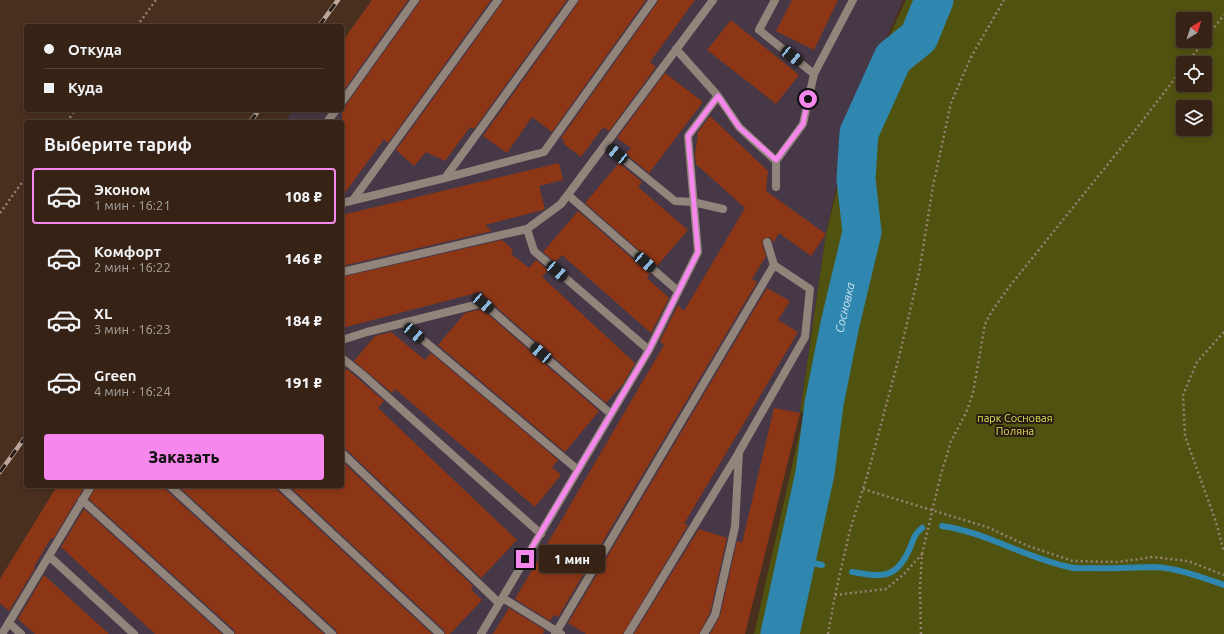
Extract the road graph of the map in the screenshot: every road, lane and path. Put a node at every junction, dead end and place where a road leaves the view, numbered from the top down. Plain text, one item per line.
1 (156, 0) edge
2 (415, 0) edge
3 (498, 0) edge
4 (574, 0) edge
5 (653, 0) edge
6 (713, 0) edge
7 (775, 0) edge
8 (852, 0) edge
9 (1004, 0) edge
10 (1224, 14) edge
11 (138, 24) edge
12 (1212, 30) edge
13 (676, 49) junction
14 (814, 74) junction
15 (1176, 77) edge
16 (718, 96) junction
17 (344, 99) edge
18 (606, 145) junction
19 (776, 160) junction
20 (445, 178) junction
21 (24, 180) edge
22 (776, 187) dead end
23 (568, 195) junction
24 (354, 200) junction
25 (344, 202) edge
26 (693, 202) junction
27 (723, 209) dead end
28 (0, 213) edge
29 (527, 229) junction
30 (767, 242) dead end
31 (774, 265) junction
32 (344, 272) edge
33 (678, 291) junction
34 (403, 323) junction
35 (1224, 332) edge
36 (344, 339) edge
37 (649, 350) junction
38 (344, 360) edge
39 (611, 414) junction
40 (739, 452) junction
41 (344, 455) edge
42 (578, 470) junction
43 (90, 488) edge
44 (172, 488) edge
45 (282, 488) edge
46 (863, 489) junction
47 (82, 500) junction
48 (932, 510) junction
49 (540, 534) junction
50 (1224, 552) edge
51 (922, 554) junction
52 (49, 556) junction
53 (1224, 575) edge
54 (835, 595) junction
55 (501, 600) junction
56 (9, 623) junction
57 (558, 633) edge
58 (2, 634) edge
59 (21, 634) edge
60 (134, 634) edge
61 (230, 634) edge
62 (332, 634) edge
63 (440, 634) edge
64 (481, 634) edge
65 (628, 634) edge
66 (704, 634) edge
67 (828, 634) edge
68 (921, 634) edge

1 - 11 path
2 - 17 lane
3 - 24 lane
4 - 20 lane
5 - 20 lane
6 - 13 lane
7 - 14 lane
8 - 14 lane
9 - 46 path
10 - 12 path
13 - 16 lane
13 - 18 lane
14 - 19 lane
15 - 48 path
16 - 19 lane
16 - 26 lane
18 - 23 lane
18 - 26 lane
19 - 22 lane
20 - 24 lane
21 - 28 path
23 - 29 lane
23 - 33 lane
24 - 25 lane
26 - 27 lane
26 - 33 lane
29 - 32 lane
29 - 37 lane
30 - 31 lane
31 - 40 lane
31 - 57 lane
33 - 37 lane
34 - 36 lane
34 - 39 lane
34 - 42 lane
35 - 50 path
37 - 39 lane
38 - 49 lane
39 - 42 lane
40 - 65 lane
40 - 66 lane
41 - 55 lane
42 - 49 lane
43 - 47 lane
44 - 62 lane
45 - 63 lane
46 - 48 path
46 - 54 path
47 - 52 lane
47 - 61 lane
48 - 51 path
48 - 53 path
49 - 55 lane
51 - 54 path
51 - 68 path
52 - 56 lane
52 - 60 lane
54 - 67 path
55 - 57 lane
55 - 64 lane
56 - 58 lane
56 - 59 lane

